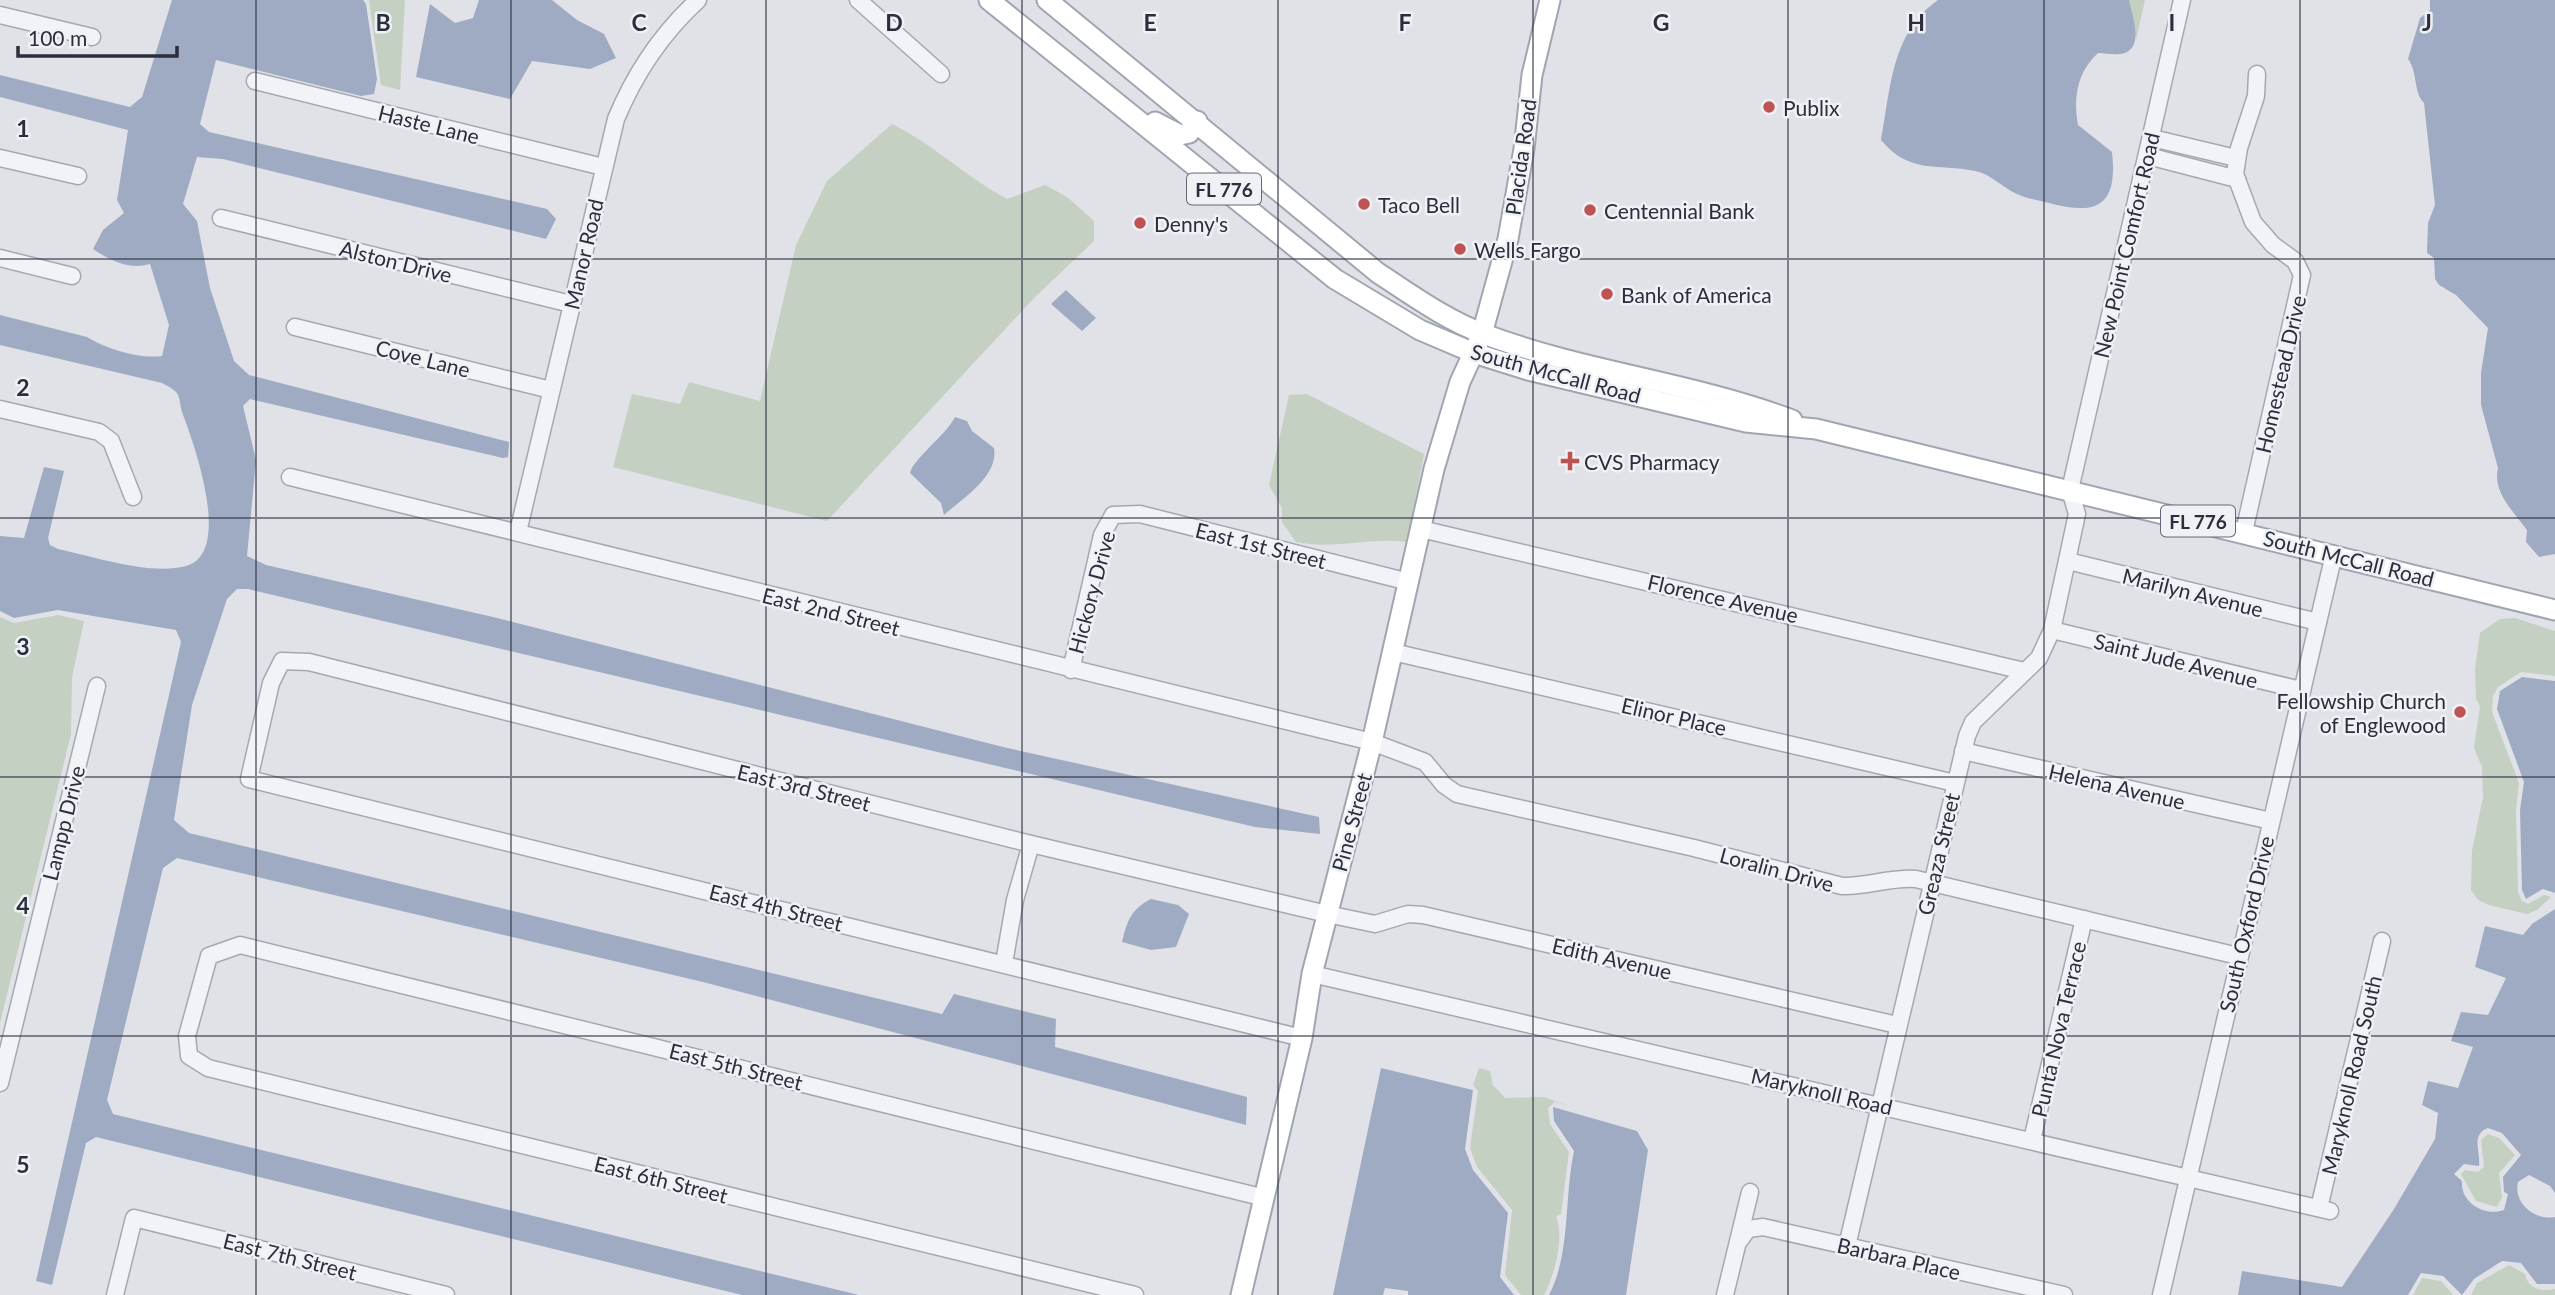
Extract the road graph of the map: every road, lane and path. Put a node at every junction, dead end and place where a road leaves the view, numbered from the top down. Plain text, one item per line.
1 (698, 0) edge
2 (858, 0) edge
3 (989, 0) edge
4 (1047, 0) edge
5 (1550, 0) edge
6 (2182, 0) edge
7 (0, 15) edge
8 (92, 37) dead end
9 (941, 74) dead end
10 (2257, 74) dead end
11 (255, 82) dead end
12 (1107, 95) junction
13 (1197, 121) junction
14 (2152, 138) junction
15 (2148, 156) junction
16 (0, 158) edge
17 (2236, 158) junction
18 (603, 167) junction
19 (78, 176) dead end
20 (2237, 179) junction
21 (221, 218) dead end
22 (0, 258) edge
23 (72, 276) dead end
24 (571, 304) junction
25 (295, 327) dead end
26 (1482, 334) junction
27 (1474, 353) junction
28 (551, 390) junction
29 (0, 410) edge
30 (1816, 429) junction
31 (290, 477) dead end
32 (2070, 490) junction
33 (133, 497) dead end
34 (1113, 515) joint
35 (1421, 529) junction
36 (518, 532) junction
37 (2244, 532) junction
38 (2334, 554) junction
39 (2068, 561) junction
40 (1409, 582) junction
41 (2555, 610) edge
42 (2318, 622) junction
43 (2052, 630) junction
44 (1393, 652) junction
45 (1071, 670) junction
46 (2024, 671) junction
47 (97, 686) dead end
48 (2301, 690) junction
49 (1372, 742) junction
50 (1963, 751) junction
51 (249, 779) joint
52 (1955, 783) junction
53 (2271, 821) junction
54 (1031, 844) junction
55 (1931, 882) junction
56 (1327, 914) junction
57 (2084, 919) junction
58 (2382, 941) dead end
59 (2238, 956) junction
60 (1004, 963) junction
61 (1312, 974) junction
62 (1897, 1025) junction
63 (1302, 1038) junction
64 (189, 1056) joint
65 (0, 1083) edge
66 (1878, 1104) junction
67 (2032, 1140) junction
68 (2189, 1178) junction
69 (1750, 1192) dead end
70 (1265, 1198) junction
71 (2325, 1210) joint
72 (1740, 1240) junction
73 (1847, 1246) junction
74 (115, 1295) edge
75 (446, 1295) edge
76 (1135, 1295) edge
77 (1241, 1295) edge
78 (1726, 1295) edge
79 (2064, 1295) edge
80 (2161, 1295) edge

1 - 18 street, Manor Road
2 - 9 street
3 - 12 main road, South McCall Road / FL 776
4 - 13 main road, South McCall Road / FL 776
5 - 26 main road, Placida Road
6 - 14 street, New Point Comfort Road
7 - 8 street
10 - 17 street, Homestead Drive
11 - 18 street, Haste Lane
12 - 13 main road
12 - 27 main road, South McCall Road / FL 776
13 - 26 main road, South McCall Road / FL 776
14 - 15 street, New Point Comfort Road
14 - 17 street
15 - 20 street
15 - 32 street, New Point Comfort Road
16 - 19 street
17 - 20 street, Homestead Drive
18 - 24 street, Manor Road
20 - 37 street, Homestead Drive
21 - 24 street, Alston Drive
22 - 23 street
24 - 28 street, Manor Road
25 - 28 street, Cove Lane
26 - 27 main road, Placida Road
26 - 30 main road, South McCall Road / FL 776
27 - 30 main road, South McCall Road / FL 776
27 - 35 main road, Pine Street
28 - 36 street, Manor Road
29 - 33 street
30 - 32 main road, South McCall Road / FL 776
31 - 36 street, East 2nd Street
32 - 37 main road, South McCall Road / FL 776
32 - 39 street, Greaza Street
34 - 40 street, East 1st Street
34 - 45 street, Hickory Drive
35 - 40 main road, Pine Street
35 - 46 street, Florence Avenue
36 - 45 street, East 2nd Street
37 - 38 main road, South McCall Road / FL 776
38 - 41 main road, South McCall Road / FL 776
38 - 42 street, South Oxford Drive
39 - 42 street, Marilyn Avenue
39 - 43 street, Greaza Street
40 - 44 main road, Pine Street
42 - 48 street, South Oxford Drive
43 - 46 street, Greaza Street
43 - 48 street, Saint Jude Avenue
44 - 49 main road, Pine Street
44 - 52 street, Elinor Place
45 - 49 street, East 2nd Street
46 - 50 street, Greaza Street
47 - 65 street, Lampp Drive
48 - 53 street, South Oxford Drive
49 - 55 street, Loralin Drive
49 - 56 main road, Pine Street
50 - 52 street, Greaza Street
50 - 53 street, Helena Avenue
51 - 54 street, East 3rd Street
51 - 60 street, East 4th Street
52 - 55 street, Greaza Street
53 - 59 street, South Oxford Drive
54 - 56 street, East 3rd Street
54 - 60 street
55 - 57 street, Loralin Drive
55 - 62 street, Greaza Street
56 - 61 main road, Pine Street
56 - 62 street, Edith Avenue
57 - 59 street, Loralin Drive
57 - 67 street, Punta Nova Terrace
58 - 71 street, Maryknoll Road South
59 - 68 street, South Oxford Drive
60 - 63 street, East 4th Street
61 - 63 main road, Pine Street
61 - 66 street, Maryknoll Road
62 - 66 street, Greaza Street
63 - 70 main road, Pine Street
64 - 70 street, East 5th Street
64 - 76 street, East 6th Street
66 - 67 street, Maryknoll Road
66 - 73 street, Greaza Street
67 - 68 street, Maryknoll Road
68 - 71 street, Maryknoll Road
68 - 80 street, South Oxford Drive
69 - 72 street
70 - 77 main road, Pine Street
72 - 73 street, Barbara Place
72 - 78 street
73 - 79 street, Barbara Place
74 - 75 street, East 7th Street

